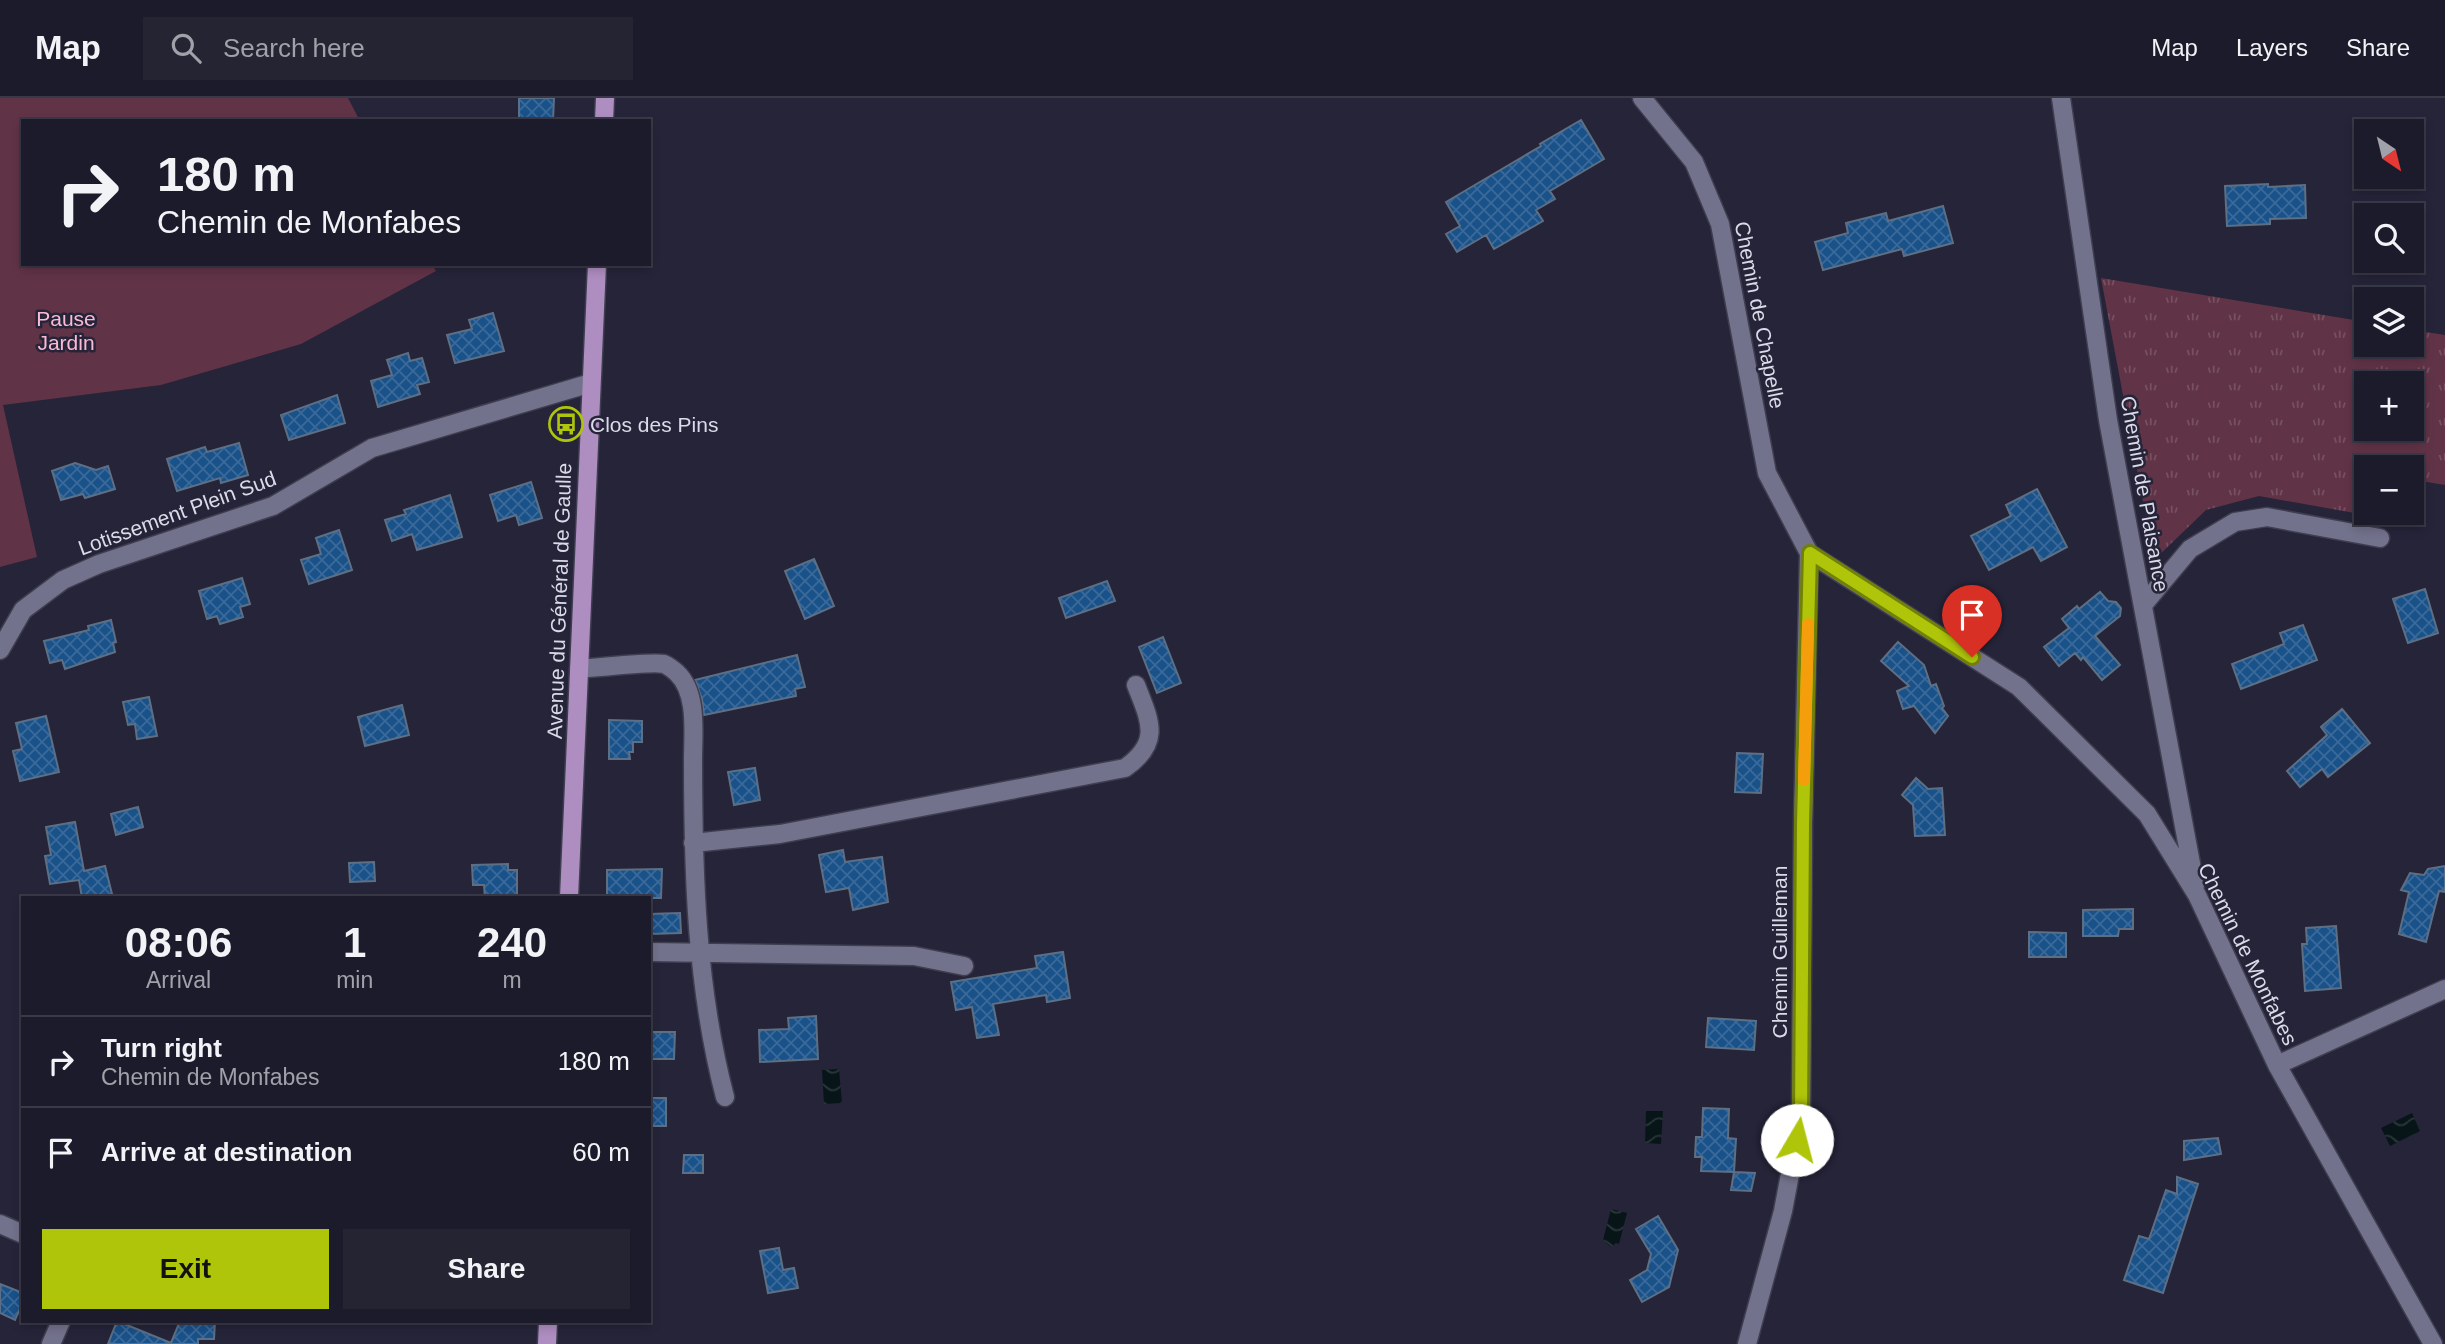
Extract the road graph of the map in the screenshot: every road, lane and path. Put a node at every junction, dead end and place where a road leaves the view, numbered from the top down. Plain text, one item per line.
1 (605, 98) edge
2 (1642, 98) edge
3 (2061, 98) edge
4 (604, 119) edge
5 (597, 266) edge
6 (591, 383) junction
7 (2380, 538) dead end
8 (1810, 553) junction
9 (2143, 605) junction
10 (0, 650) edge
11 (579, 669) junction
12 (1136, 685) dead end
13 (693, 843) junction
14 (2197, 895) junction
15 (569, 896) edge
16 (651, 952) edge
17 (700, 952) junction
18 (964, 966) dead end
19 (2445, 989) edge
20 (2277, 1065) junction
21 (725, 1097) dead end
22 (0, 1224) edge
23 (21, 1233) edge
24 (60, 1323) edge
25 (548, 1323) edge
26 (51, 1344) edge
27 (547, 1344) edge
28 (1747, 1344) edge
29 (2433, 1344) edge

1 - 4 main road
2 - 8 street, Chemin de Chapelle
3 - 9 street, Chemin de Plaisance
5 - 6 main road, Avenue du Général de Gaulle
6 - 10 street, Lotissement Plein Sud
6 - 11 main road, Avenue du Général de Gaulle
7 - 9 street
8 - 14 street, Chemin de Monfabes
8 - 28 street, Chemin Guilleman
9 - 14 street, Chemin de Plaisance
11 - 13 street
11 - 15 main road, Avenue du Général de Gaulle
12 - 13 street
13 - 17 street
14 - 20 street, Chemin de Monfabes
16 - 17 street
17 - 18 street
17 - 21 street
19 - 20 street
20 - 29 street, Chemin de Monfabes
22 - 23 street
24 - 26 street
25 - 27 main road

